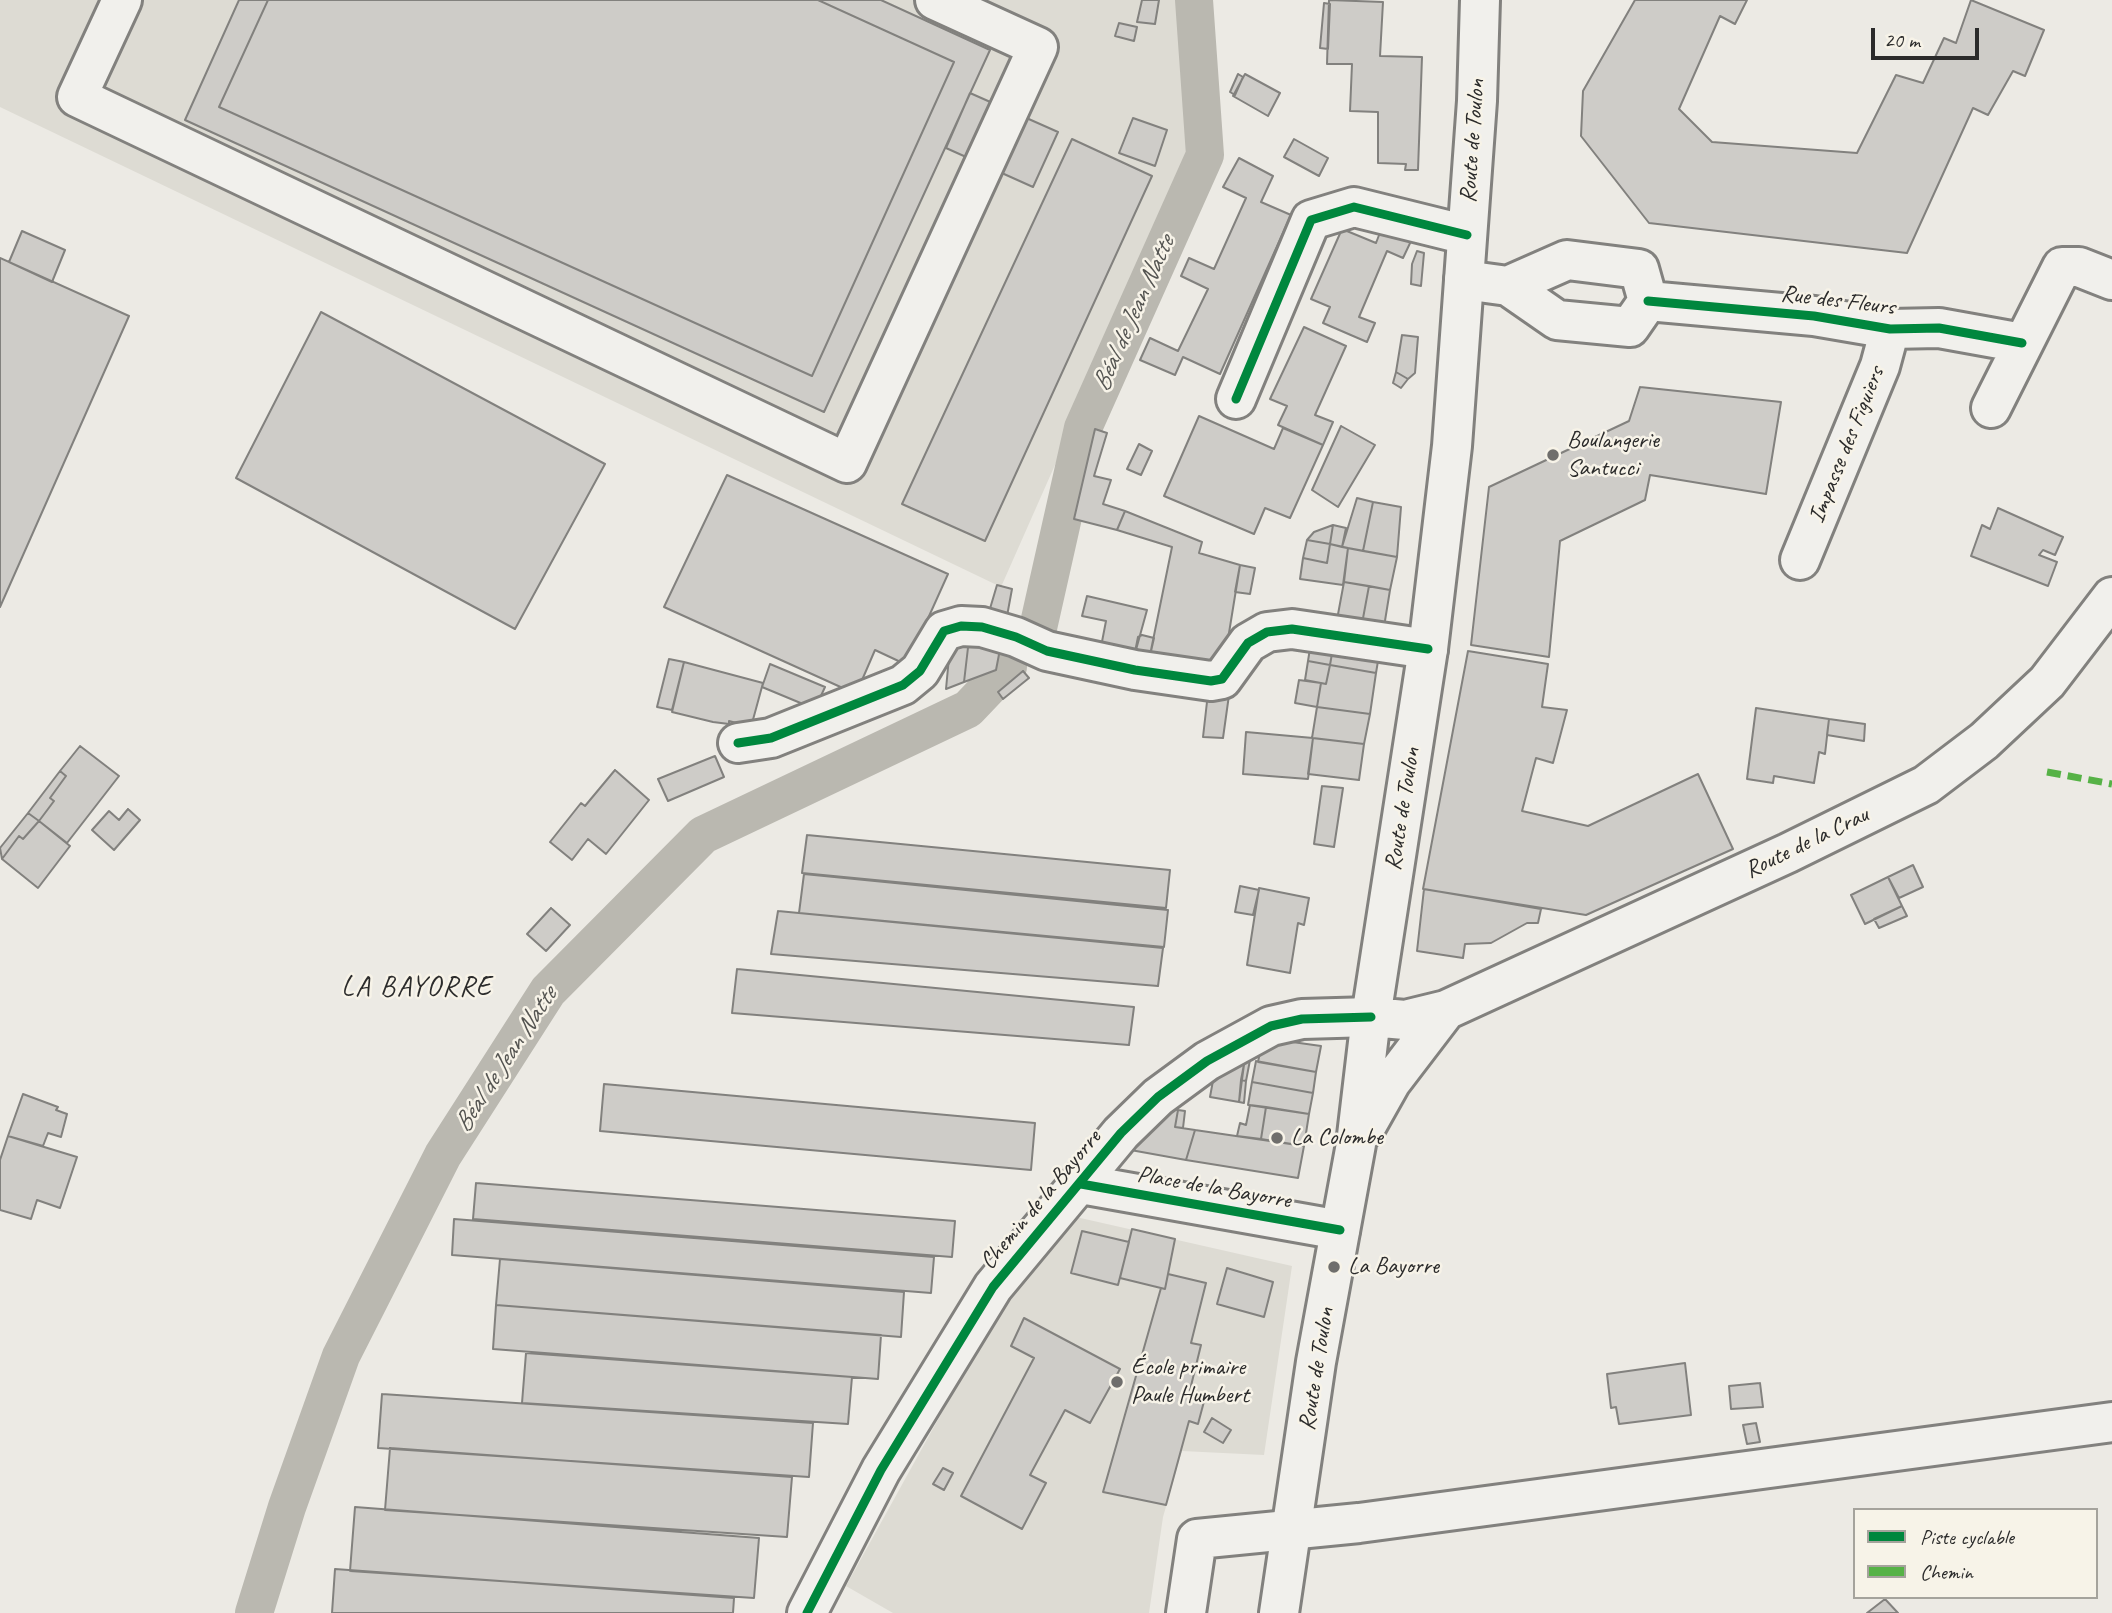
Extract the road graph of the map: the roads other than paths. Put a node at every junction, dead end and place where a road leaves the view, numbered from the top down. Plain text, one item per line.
1 (122, 0) edge
2 (935, 0) edge
3 (1480, 0) edge
4 (1467, 235) junction
5 (1464, 279) junction
6 (2112, 281) edge
7 (1508, 286) junction
8 (1648, 301) junction
9 (1890, 329) junction
10 (2022, 343) junction
11 (1236, 399) dead end
12 (1992, 408) dead end
13 (1800, 560) dead end
14 (2112, 597) edge
15 (1427, 649) junction
16 (738, 743) dead end
17 (1446, 1010) junction
18 (1371, 1017) junction
19 (1356, 1144) junction
20 (1081, 1184) junction
21 (1340, 1230) junction
22 (2112, 1422) edge
23 (1292, 1531) junction
24 (807, 1613) edge
25 (1186, 1613) edge
26 (1279, 1613) edge

1 - 2 street
3 - 4 street, Route de Toulon
4 - 5 street, Route de Toulon
4 - 11 street
5 - 7 street
5 - 15 street, Route de Toulon
6 - 10 street
7 - 8 street
7 - 8 street
8 - 9 street, Rue des Fleurs
9 - 10 street, Rue des Fleurs
9 - 13 street, Impasse des Figuiers
10 - 12 street
14 - 17 street, Route de la Crau
15 - 16 street
15 - 18 street, Route de Toulon
17 - 18 street, Route de la Crau
17 - 19 street, Route de la Crau
18 - 19 street, Route de Toulon
18 - 20 street, Chemin de la Bayorre
19 - 21 street, Route de Toulon
20 - 21 street, Place de la Bayorre
20 - 24 street, Chemin de la Bayorre
21 - 23 street, Route de Toulon
22 - 23 street
23 - 25 street
23 - 26 street, Route de Toulon

